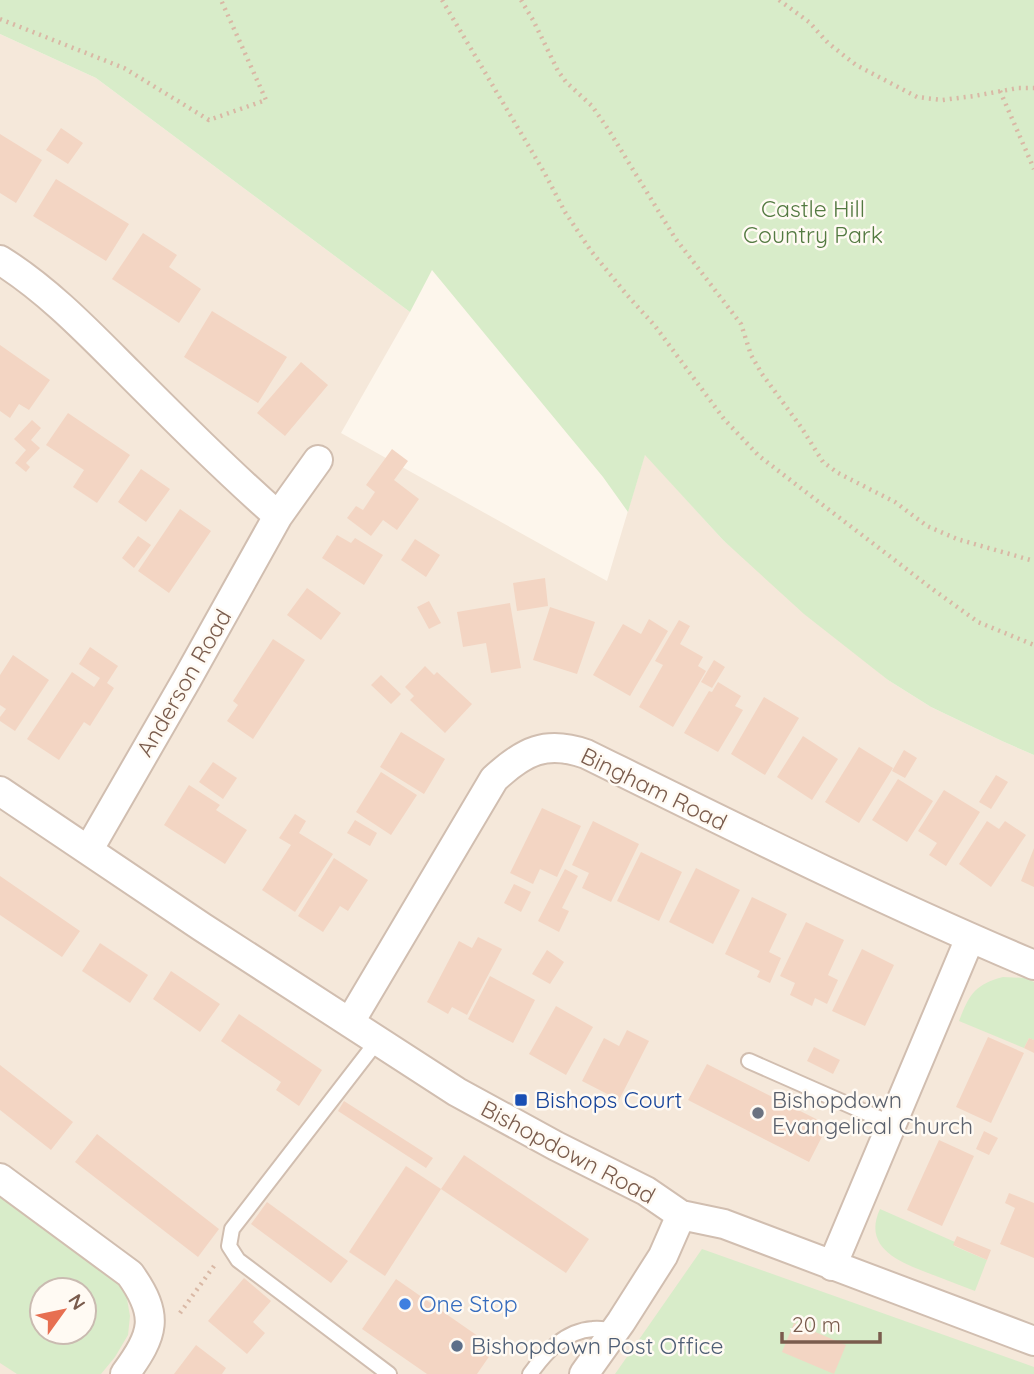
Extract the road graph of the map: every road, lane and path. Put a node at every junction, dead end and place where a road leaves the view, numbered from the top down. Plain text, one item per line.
1 (221, 0) edge
2 (442, 0) edge
3 (521, 0) edge
4 (779, 0) edge
5 (0, 19) edge
6 (1034, 88) edge
7 (1000, 91) junction
8 (1034, 169) edge
9 (0, 260) edge
10 (318, 460) dead end
11 (278, 516) junction
12 (1034, 561) edge
13 (1034, 645) edge
14 (0, 791) edge
15 (89, 849) junction
16 (970, 938) junction
17 (1034, 965) edge
18 (350, 1022) junction
19 (378, 1040) junction
20 (749, 1061) dead end
21 (892, 1124) junction
22 (0, 1178) edge
23 (681, 1215) junction
24 (229, 1246) junction
25 (832, 1266) junction
26 (615, 1330) junction
27 (148, 1335) junction
28 (1034, 1341) edge
29 (125, 1374) edge
30 (389, 1374) edge
31 (530, 1374) edge
32 (584, 1374) edge

1 - 5 path
2 - 13 path
3 - 12 path
4 - 7 path
6 - 7 path
7 - 8 path
9 - 11 street
10 - 11 street, Anderson Road
11 - 15 street, Anderson Road
14 - 15 street, Bishopdown Road
15 - 18 street, Bishopdown Road
16 - 17 street, Bingham Road
16 - 18 street, Bingham Road
16 - 21 street
18 - 19 street, Bishopdown Road
19 - 23 street, Bishopdown Road
19 - 24 lane
20 - 21 lane
21 - 25 street
22 - 27 street
23 - 25 street, Bishopdown Road
23 - 26 street
24 - 27 path
24 - 30 lane
25 - 28 street, Bishopdown Road
26 - 31 lane
26 - 32 street
27 - 29 street

